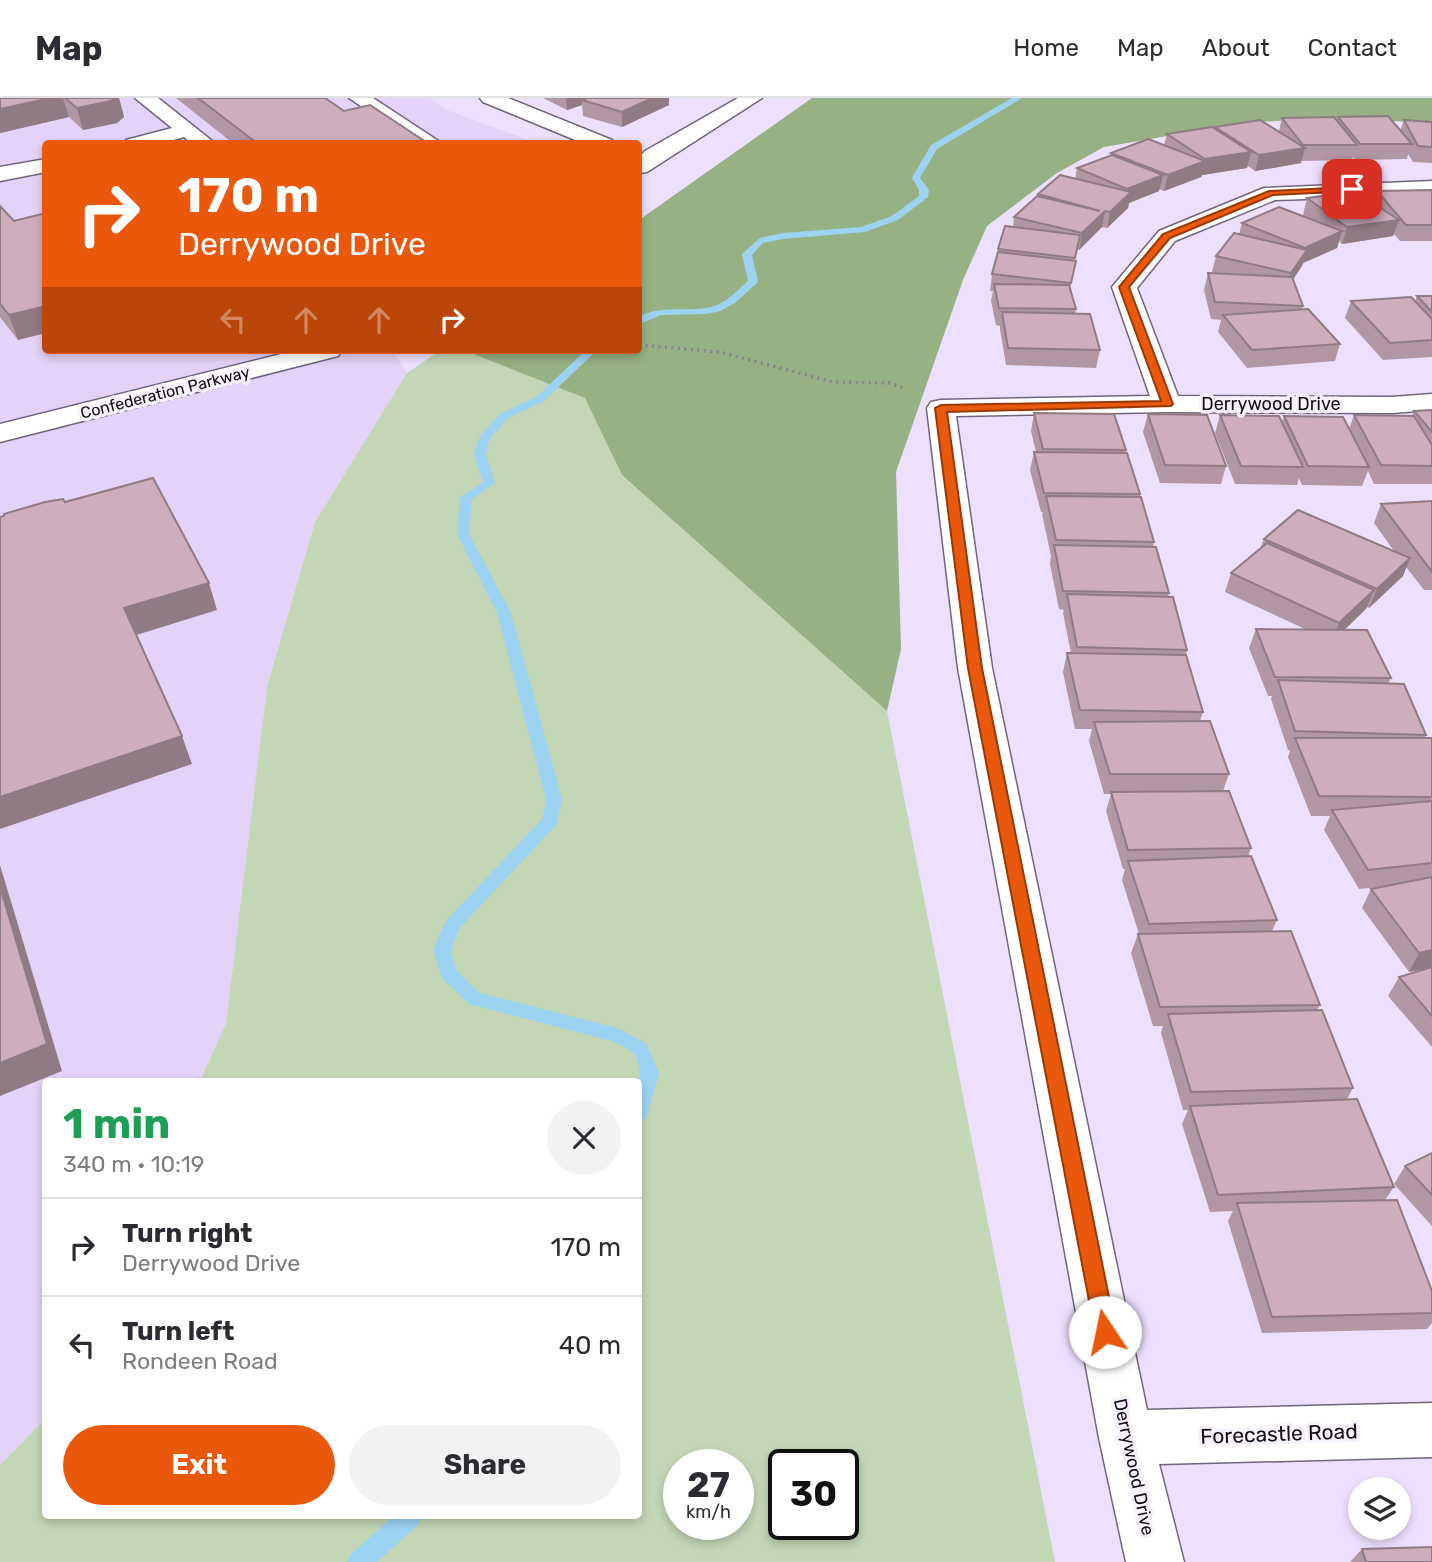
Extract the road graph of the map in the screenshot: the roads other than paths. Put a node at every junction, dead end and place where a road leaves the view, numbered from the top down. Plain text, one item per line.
1 (145, 98) edge
2 (359, 98) edge
3 (490, 98) edge
4 (752, 98) edge
5 (188, 130) junction
6 (149, 140) edge
7 (201, 140) edge
8 (427, 140) edge
9 (595, 140) edge
10 (643, 159) edge
11 (42, 166) edge
12 (0, 174) edge
13 (1432, 188) edge
14 (313, 354) edge
15 (1432, 402) edge
16 (1167, 404) junction
17 (0, 433) edge
18 (1432, 1430) edge
19 (1126, 1438) junction
20 (1155, 1562) edge

1 - 5 street
2 - 8 street
3 - 9 street
4 - 10 street
5 - 6 street
5 - 7 street
11 - 12 street
13 - 16 street
14 - 17 street, Confederation Parkway
15 - 16 street, Derrywood Drive
16 - 19 street, Derrywood Drive
18 - 19 street, Forecastle Road
19 - 20 street, Derrywood Drive

